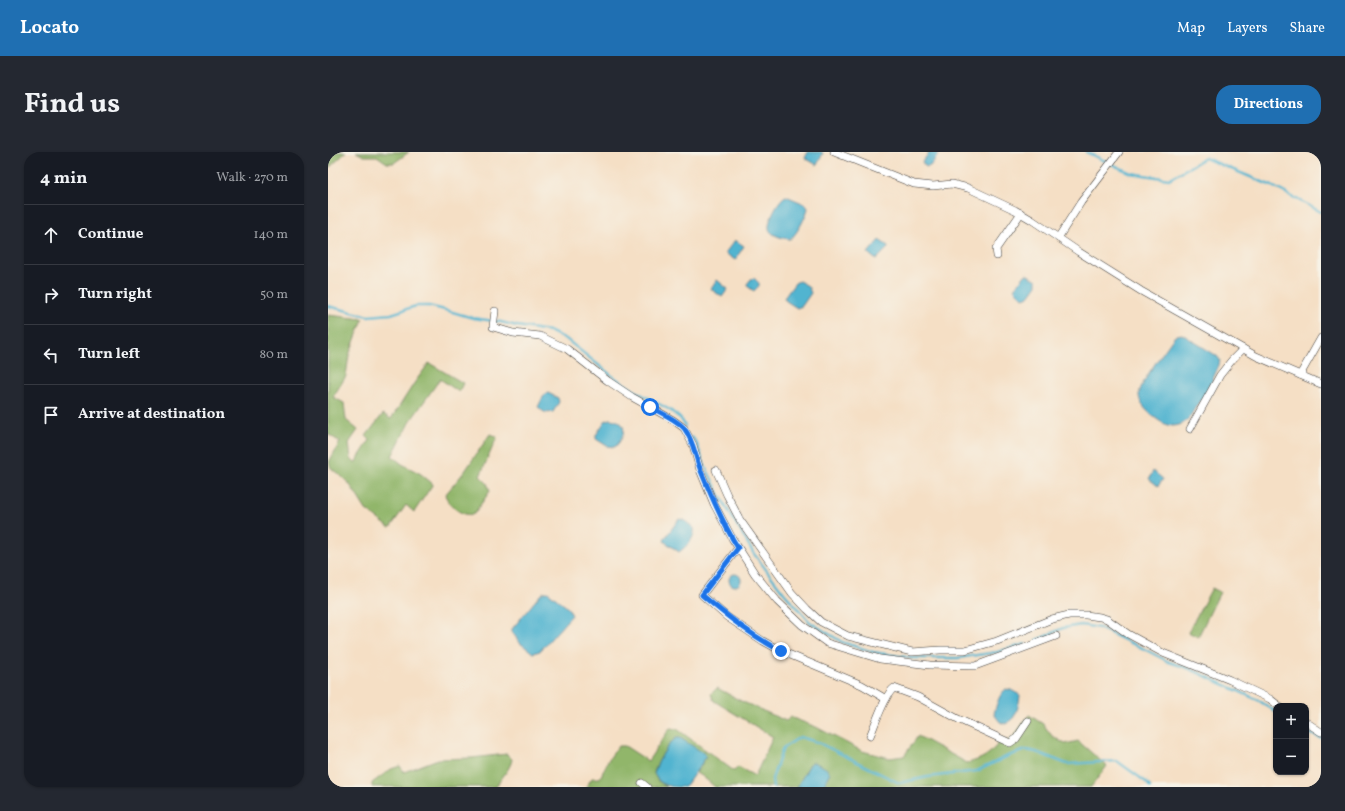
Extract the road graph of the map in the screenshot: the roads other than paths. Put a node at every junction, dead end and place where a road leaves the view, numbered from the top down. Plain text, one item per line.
1 (834, 152) edge
2 (1119, 152) edge
3 (1021, 213) junction
4 (1058, 238) junction
5 (997, 256) dead end
6 (494, 317) dead end
7 (1321, 338) edge
8 (1243, 349) junction
9 (1300, 375) junction
10 (1321, 384) edge
11 (1190, 429) dead end
12 (716, 470) dead end
13 (738, 548) junction
14 (1056, 636) dead end
15 (886, 699) junction
16 (1274, 703) edge
17 (1028, 721) dead end
18 (1309, 724) edge
19 (1321, 732) edge
20 (870, 736) dead end

1 - 3 street
2 - 4 street
3 - 4 street
3 - 5 street
4 - 8 street
6 - 13 street
7 - 9 street
8 - 9 street
8 - 11 street
9 - 10 street
12 - 16 street
13 - 14 street
13 - 15 street
15 - 17 street
15 - 20 street
18 - 19 street

